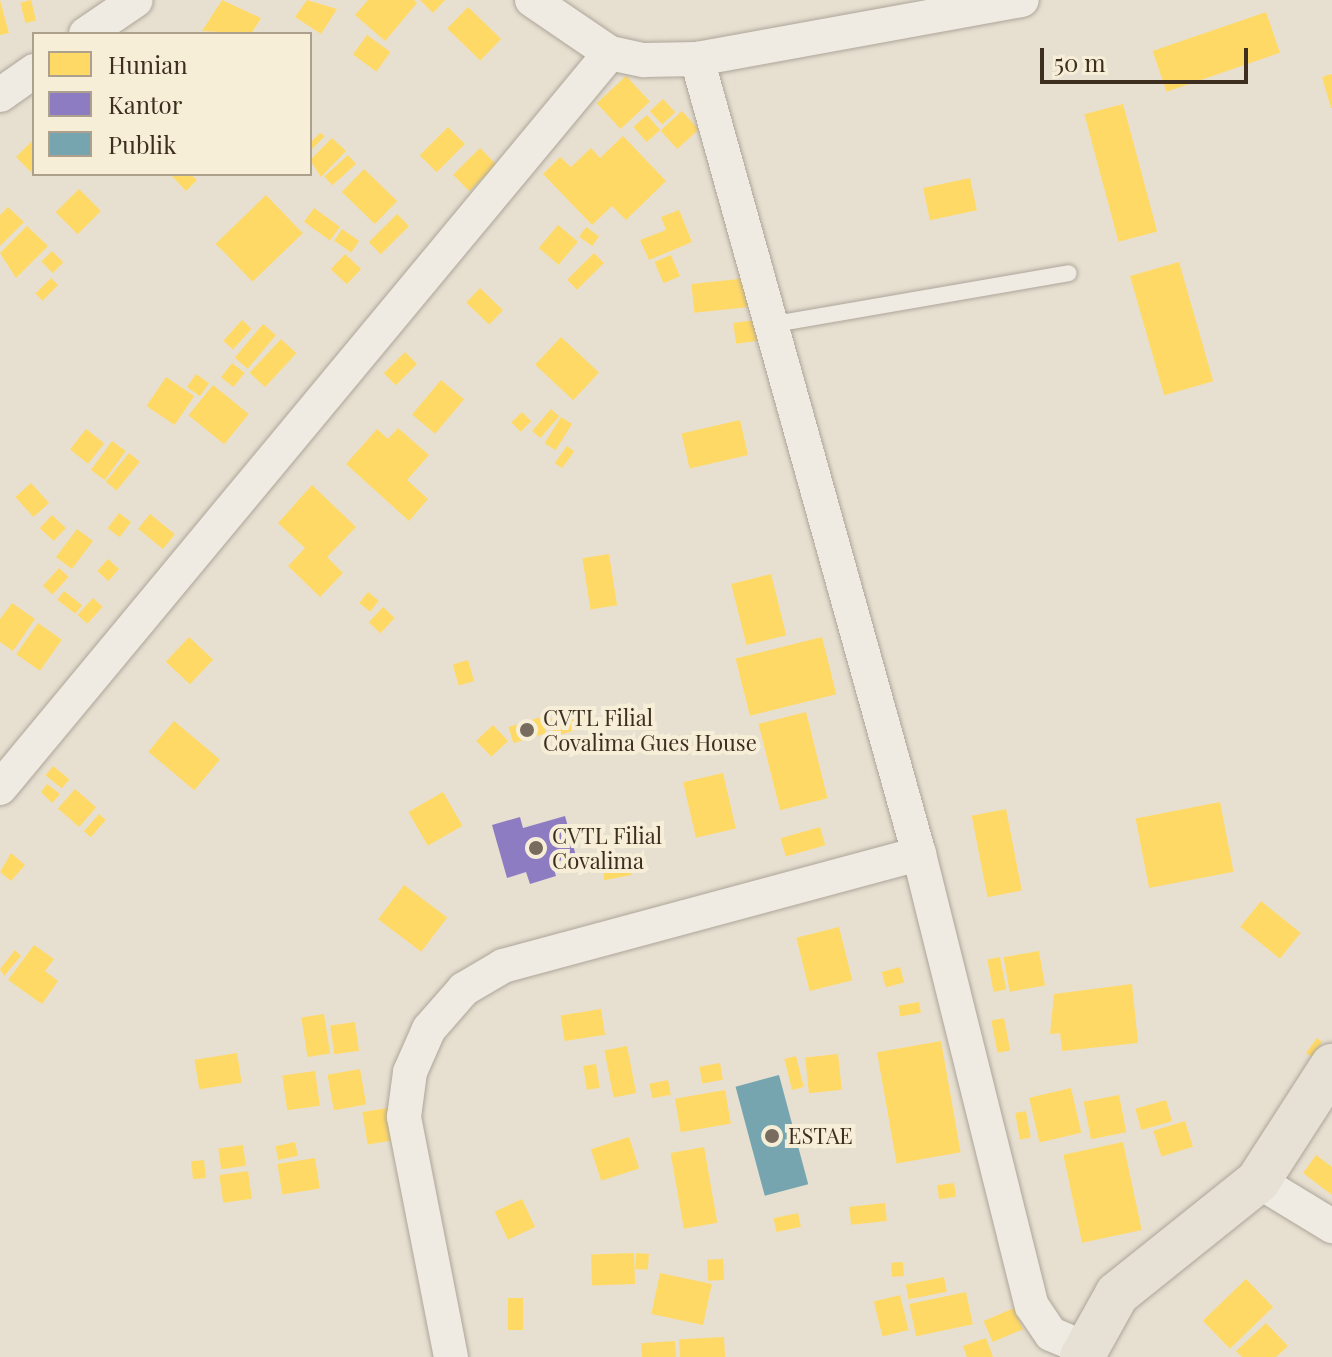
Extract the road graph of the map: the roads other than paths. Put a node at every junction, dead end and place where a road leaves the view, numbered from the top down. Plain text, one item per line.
1 (136, 0) edge
2 (532, 0) edge
3 (1022, 0) edge
4 (89, 32) edge
5 (610, 53) junction
6 (697, 59) junction
7 (32, 72) edge
8 (0, 95) edge
9 (1069, 273) dead end
10 (769, 325) junction
11 (0, 788) edge
12 (919, 854) junction
13 (1332, 1066) edge
14 (1258, 1181) junction
15 (1332, 1226) edge
16 (1084, 1353) edge
17 (451, 1357) edge

1 - 4 street
2 - 5 street
3 - 6 street
5 - 6 street
5 - 11 street
6 - 10 street
7 - 8 street
9 - 10 lane
10 - 12 street
12 - 16 street
12 - 17 street
13 - 14 main road
14 - 15 street
14 - 16 main road

